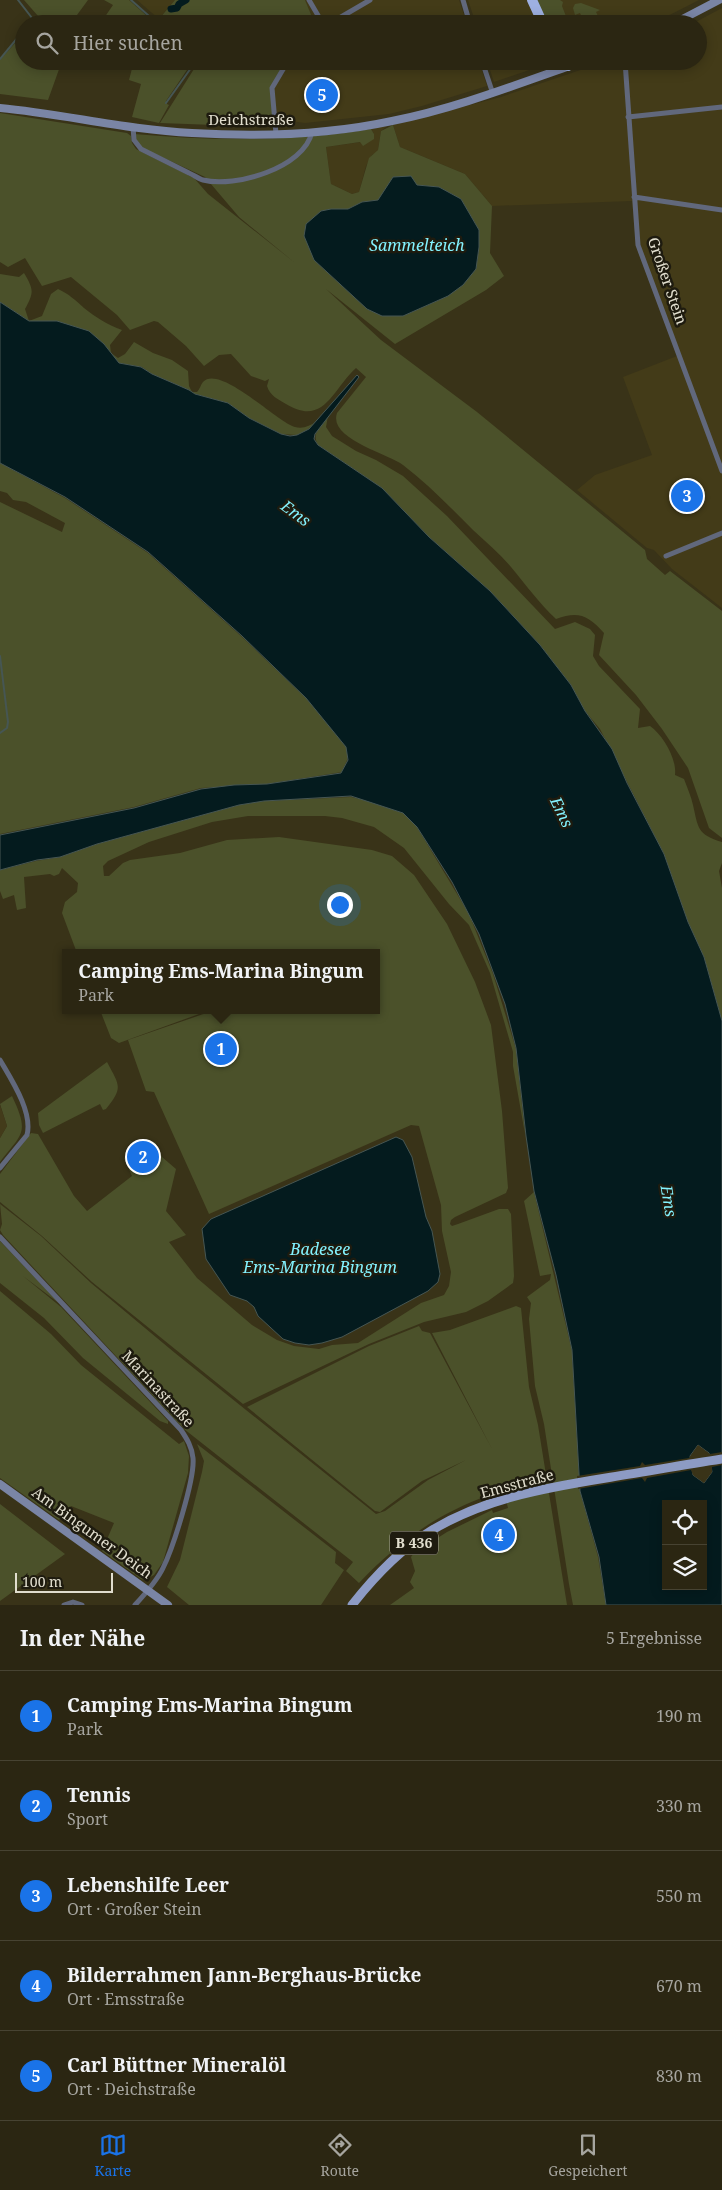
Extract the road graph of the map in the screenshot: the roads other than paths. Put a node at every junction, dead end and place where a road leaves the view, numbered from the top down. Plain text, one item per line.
1 (309, 0) edge
2 (370, 0) edge
3 (463, 0) edge
4 (532, 0) edge
5 (719, 0) edge
6 (318, 15) edge
7 (345, 15) edge
8 (467, 15) edge
9 (539, 15) edge
10 (690, 15) edge
11 (283, 70) edge
12 (485, 70) edge
13 (552, 70) edge
14 (625, 70) edge
15 (493, 94) junction
16 (722, 107) edge
17 (0, 108) edge
18 (628, 117) junction
19 (133, 127) junction
20 (312, 132) junction
21 (276, 134) junction
22 (634, 197) junction
23 (722, 210) edge
24 (722, 472) edge
25 (722, 533) edge
26 (666, 556) dead end
27 (0, 1060) edge
28 (0, 1168) edge
29 (0, 1237) edge
30 (722, 1459) edge
31 (0, 1484) edge
32 (147, 1590) junction
33 (64, 1605) edge
34 (82, 1605) edge
35 (136, 1605) edge
36 (168, 1605) edge
37 (352, 1605) edge

1 - 6 street
2 - 7 street
3 - 8 street
4 - 9 highway
5 - 10 main road
11 - 21 street
12 - 15 street
13 - 15 main road, Deichstraße
14 - 18 street, Großer Stein
15 - 20 main road, Deichstraße
16 - 18 street
17 - 19 main road, Deichstraße
18 - 22 street, Großer Stein
19 - 20 street
19 - 21 main road, Deichstraße
20 - 21 main road, Deichstraße
22 - 23 street
22 - 24 street, Großer Stein
25 - 26 street
27 - 28 street
29 - 32 street, Marinastraße
30 - 37 main road, Emsstraße / B 436
31 - 32 main road, Am Bingumer Deich
32 - 35 street, Marinastraße
32 - 36 main road, Am Bingumer Deich
33 - 34 street

